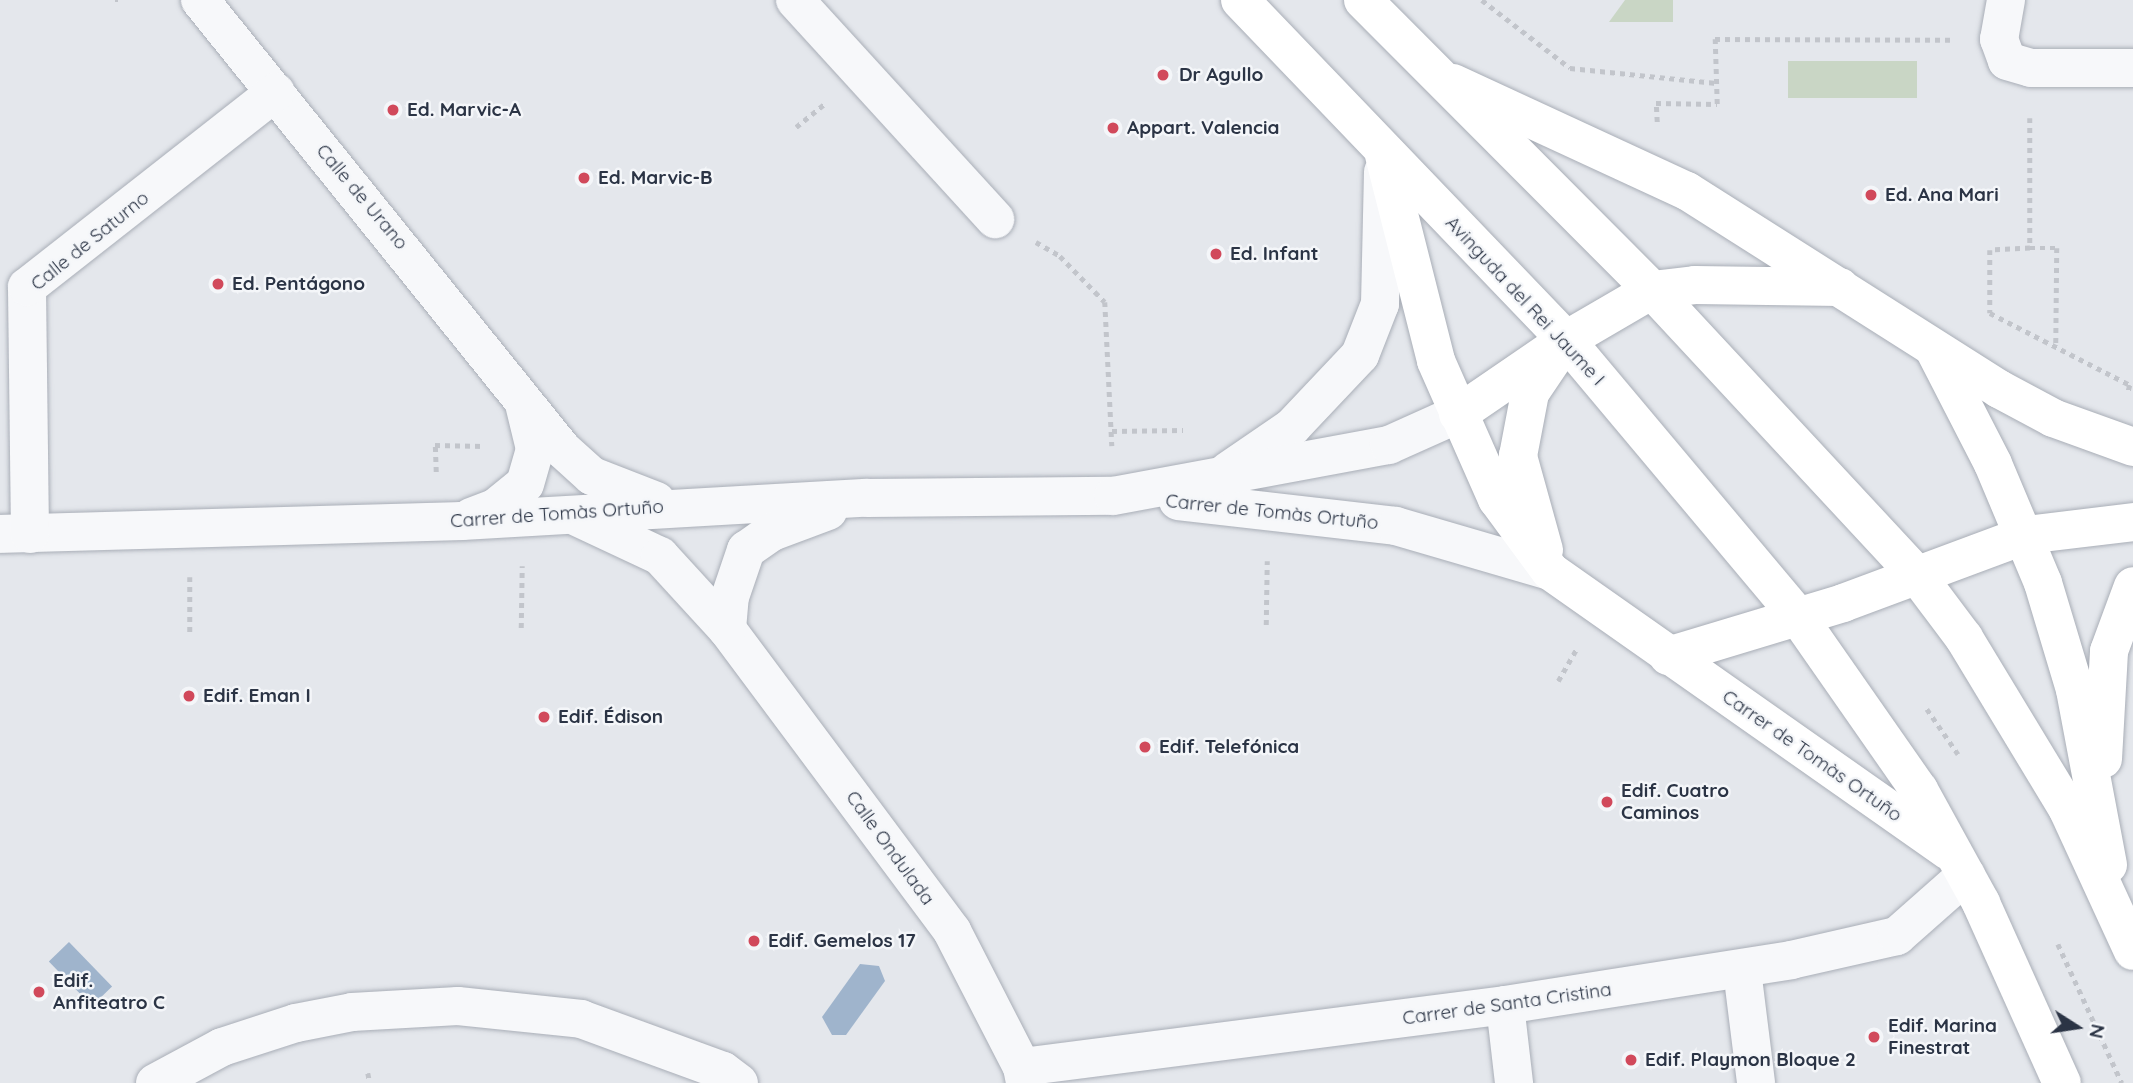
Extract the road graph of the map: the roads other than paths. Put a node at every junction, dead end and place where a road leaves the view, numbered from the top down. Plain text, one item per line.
1 (201, 0) edge
2 (795, 0) edge
3 (1240, 0) edge
4 (1363, 0) edge
5 (2006, 0) edge
6 (2133, 68) edge
7 (1432, 74) junction
8 (276, 92) junction
9 (1383, 152) junction
10 (995, 219) road end
11 (1842, 287) junction
12 (1652, 290) junction
13 (1566, 340) junction
14 (1934, 349) junction
15 (522, 396) junction
16 (1458, 414) junction
17 (2123, 444) edge
18 (1215, 480) junction
19 (1113, 496) junction
20 (867, 498) junction
21 (675, 506) junction
22 (570, 514) junction
23 (462, 521) junction
24 (2133, 522) edge
25 (15, 534) edge
26 (2026, 535) junction
27 (1550, 571) junction
28 (1916, 574) junction
29 (2133, 586) edge
30 (1796, 614) junction
31 (727, 629) junction
32 (1668, 656) junction
33 (2100, 817) junction
34 (1961, 866) junction
35 (2114, 908) junction
36 (2133, 951) edge
37 (1742, 970) junction
38 (1505, 1005) junction
39 (1023, 1075) edge
40 (155, 1083) edge
41 (738, 1083) edge
42 (1514, 1083) edge
43 (1756, 1083) edge
44 (2062, 1083) edge

1 - 8 street, Calle de Urano
2 - 10 street
3 - 9 main road, Avinguda del Rei Jaume I
4 - 7 main road
5 - 6 street
7 - 11 main road
7 - 12 main road
8 - 15 street, Calle de Urano
8 - 25 street, Calle de Saturno
9 - 13 main road, Avinguda del Rei Jaume I
9 - 16 main road, Carrer de Tomàs Ortuño
9 - 18 street
11 - 12 main road
11 - 14 main road
12 - 13 main road
12 - 28 main road
13 - 16 main road
13 - 27 main road
13 - 30 main road, Avinguda del Rei Jaume I
14 - 17 main road
14 - 26 main road
15 - 21 street, Calle de Urano
15 - 23 street
16 - 18 street, Carrer de Tomàs Ortuño
16 - 27 main road, Carrer de Tomàs Ortuño
18 - 19 street, Carrer de Tomàs Ortuño
19 - 20 street, Carrer de Tomàs Ortuño
19 - 27 street, Carrer de Tomàs Ortuño
20 - 21 street, Carrer de Tomàs Ortuño
20 - 31 street
21 - 22 street, Carrer de Tomàs Ortuño
22 - 23 street, Carrer de Tomàs Ortuño
22 - 31 street, Calle Ondulada
23 - 25 street, Carrer de Tomàs Ortuño
24 - 26 main road
26 - 28 main road
26 - 33 main road
27 - 32 main road, Carrer de Tomàs Ortuño
28 - 30 main road
28 - 35 main road
29 - 33 main road
30 - 32 main road
30 - 34 main road, Avinguda del Rei Jaume I
31 - 39 street, Calle Ondulada
32 - 34 main road, Carrer de Tomàs Ortuño
33 - 35 main road
34 - 37 street, Carrer de Santa Cristina
34 - 44 main road, Avinguda del Rei Jaume I
35 - 36 main road
37 - 38 street, Carrer de Santa Cristina
37 - 43 street
38 - 39 street, Carrer de Santa Cristina
38 - 42 street
40 - 41 street

